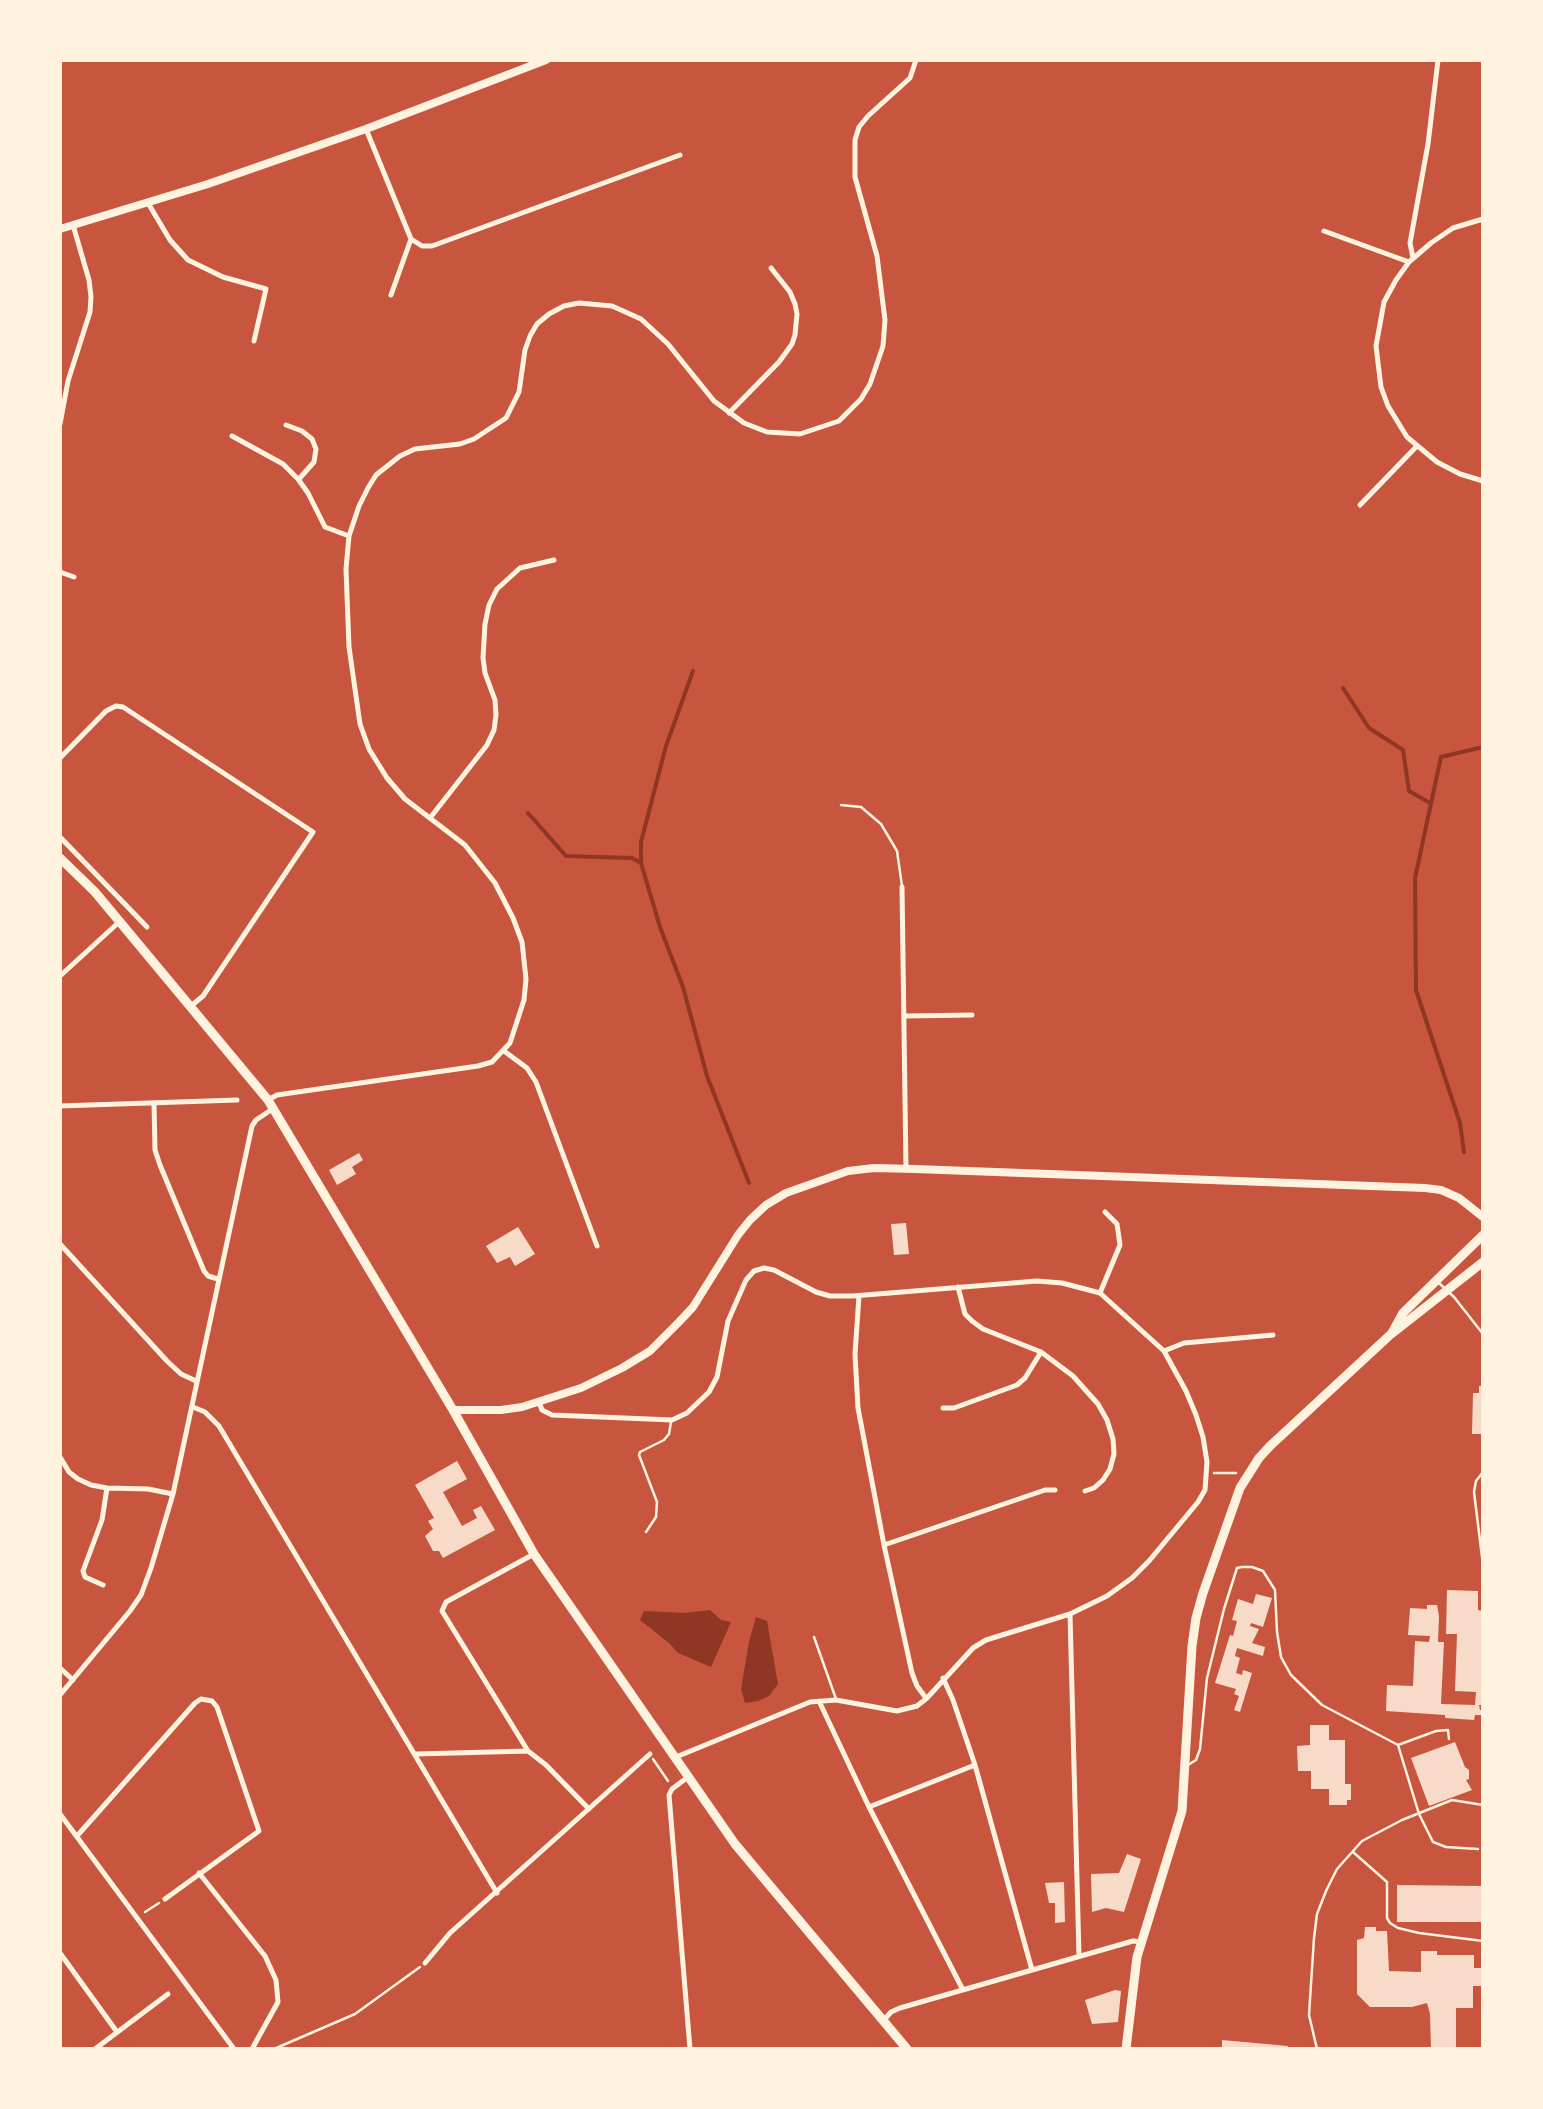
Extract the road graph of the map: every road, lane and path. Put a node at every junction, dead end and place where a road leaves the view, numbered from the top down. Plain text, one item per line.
1 (546, 60) edge
2 (916, 60) edge
3 (1438, 60) edge
4 (366, 129) junction
5 (680, 155) dead end
6 (148, 203) junction
7 (1483, 219) edge
8 (73, 225) junction
9 (60, 229) edge
10 (1324, 231) dead end
11 (411, 239) junction
12 (1411, 260) junction
13 (771, 268) dead end
14 (391, 295) dead end
15 (254, 340) dead end
16 (729, 414) junction
17 (60, 424) edge
18 (286, 425) dead end
19 (232, 436) dead end
20 (1416, 447) junction
21 (298, 479) junction
22 (1483, 481) edge
23 (1360, 505) dead end
24 (349, 536) junction
25 (554, 560) dead end
26 (60, 572) edge
27 (74, 577) dead end
28 (60, 758) edge
29 (841, 805) dead end
30 (430, 818) junction
31 (60, 838) edge
32 (60, 858) edge
33 (902, 886) joint
34 (120, 921) junction
35 (147, 927) dead end
36 (60, 976) edge
37 (191, 1006) junction
38 (972, 1015) dead end
39 (904, 1016) junction
40 (504, 1051) junction
41 (237, 1100) dead end
42 (154, 1104) junction
43 (271, 1104) junction
44 (60, 1106) edge
45 (906, 1169) junction
46 (1105, 1212) dead end
47 (1483, 1216) edge
48 (1483, 1236) edge
49 (60, 1244) edge
50 (596, 1246) dead end
51 (1483, 1262) edge
52 (218, 1279) junction
53 (1435, 1280) junction
54 (958, 1286) junction
55 (1447, 1290) junction
56 (1100, 1293) junction
57 (859, 1296) junction
58 (1483, 1334) edge
59 (1272, 1335) dead end
60 (1390, 1336) junction
61 (1164, 1351) junction
62 (1042, 1352) junction
63 (196, 1381) junction
64 (539, 1402) junction
65 (192, 1406) junction
66 (943, 1408) dead end
67 (452, 1410) junction
68 (672, 1420) junction
69 (60, 1458) edge
70 (1249, 1472) junction
71 (1483, 1472) edge
72 (1207, 1474) junction
73 (107, 1488) junction
74 (1055, 1490) dead end
75 (1085, 1492) dead end
76 (173, 1494) junction
77 (646, 1532) dead end
78 (884, 1545) junction
79 (534, 1554) junction
80 (1483, 1564) edge
81 (103, 1586) dead end
82 (1070, 1614) junction
83 (814, 1637) dead end
84 (60, 1668) edge
85 (943, 1678) junction
86 (72, 1680) junction
87 (60, 1694) edge
88 (927, 1698) junction
89 (836, 1700) junction
90 (819, 1701) junction
91 (1449, 1739) dead end
92 (1398, 1744) junction
93 (528, 1751) junction
94 (414, 1754) junction
95 (650, 1754) joint
96 (676, 1757) junction
97 (975, 1765) junction
98 (1186, 1766) junction
99 (690, 1776) junction
100 (672, 1789) junction
101 (1483, 1805) edge
102 (870, 1807) junction
103 (589, 1809) junction
104 (60, 1814) edge
105 (1420, 1814) junction
106 (78, 1836) junction
107 (1478, 1849) dead end
108 (1352, 1851) junction
109 (200, 1874) junction
110 (497, 1893) junction
111 (165, 1899) joint
112 (138, 1917) junction
113 (1141, 1942) junction
114 (1483, 1942) edge
115 (60, 1953) edge
116 (1079, 1956) junction
117 (425, 1962) joint
118 (1032, 1970) junction
119 (962, 1990) junction
120 (168, 1994) dead end
121 (884, 2020) junction
122 (117, 2032) junction
123 (95, 2049) edge
124 (234, 2049) edge
125 (252, 2049) edge
126 (274, 2049) edge
127 (690, 2049) edge
128 (908, 2049) edge
129 (1126, 2049) edge
130 (1317, 2049) edge

1 - 4 street
2 - 16 street
3 - 12 street
4 - 6 street
4 - 11 street
5 - 11 street
6 - 8 street
6 - 15 street
7 - 12 street
8 - 9 street
8 - 17 street
10 - 12 street
11 - 14 street
12 - 20 street
13 - 16 street
16 - 24 street
18 - 21 street
19 - 21 street
20 - 22 street
20 - 23 street
21 - 24 street
24 - 30 street
25 - 30 street
26 - 27 street
28 - 37 street
29 - 33 lane
30 - 40 street
31 - 35 street
32 - 34 main road
33 - 39 street
34 - 36 street
34 - 37 main road
37 - 43 main road
38 - 39 street
39 - 45 street
40 - 43 street
40 - 50 street
41 - 42 street
42 - 44 street
42 - 52 street
43 - 52 street
43 - 67 main road
45 - 47 street
45 - 64 street
46 - 56 street
48 - 53 main road
49 - 63 street
51 - 55 main road
52 - 63 street
53 - 55 lane
53 - 60 main road
54 - 56 street
54 - 57 street
54 - 62 street
55 - 58 lane
55 - 60 main road
56 - 61 street
57 - 68 street
57 - 78 street
59 - 61 street
60 - 70 main road
61 - 72 street
62 - 66 street
62 - 75 street
63 - 65 street
64 - 67 street
64 - 68 street
65 - 76 street
65 - 94 street
67 - 79 main road
68 - 77 lane
69 - 73 street
70 - 72 path
70 - 98 main road
71 - 80 lane
72 - 82 street
73 - 76 street
73 - 81 street
74 - 78 street
76 - 86 street
78 - 88 street
79 - 93 street
79 - 96 main road
82 - 85 street
82 - 116 street
83 - 89 lane
84 - 86 street
85 - 88 street
85 - 97 street
86 - 87 street
88 - 89 street
89 - 90 street
90 - 96 street
90 - 102 street
91 - 92 lane
92 - 98 lane
92 - 105 lane
93 - 94 street
93 - 103 street
94 - 110 street
95 - 100 path
95 - 103 street
96 - 99 main road
97 - 102 street
97 - 118 street
98 - 113 main road
99 - 100 street
99 - 121 main road
100 - 127 street
101 - 105 lane
102 - 119 street
103 - 110 street
104 - 106 street
105 - 107 lane
105 - 108 lane
106 - 109 street
106 - 112 street
108 - 114 lane
108 - 130 lane
109 - 111 street
109 - 125 street
110 - 117 street
111 - 112 path
112 - 124 street
113 - 116 street
113 - 129 main road
115 - 122 street
116 - 118 street
117 - 126 path
118 - 119 street
119 - 121 street
120 - 122 street
121 - 128 main road
122 - 123 street

